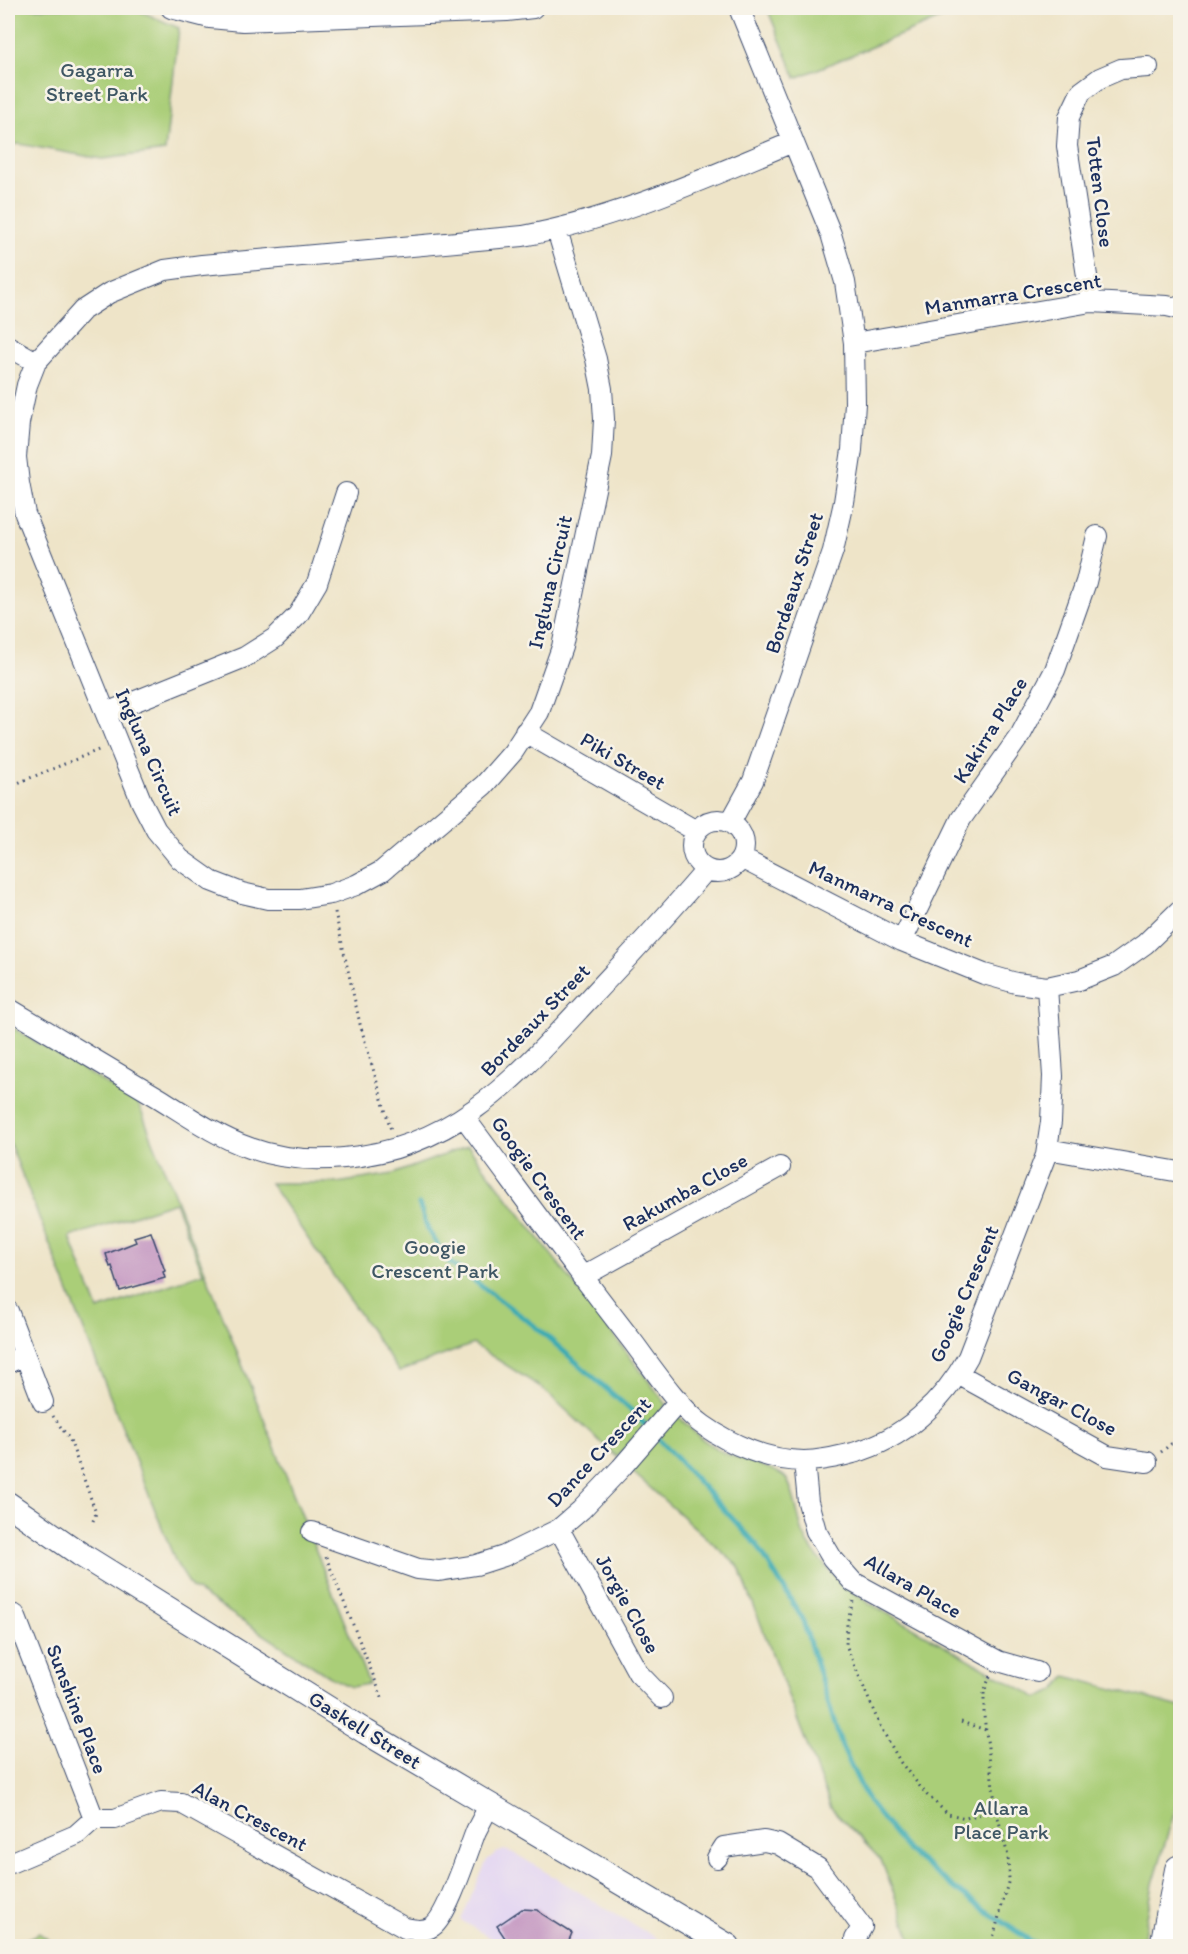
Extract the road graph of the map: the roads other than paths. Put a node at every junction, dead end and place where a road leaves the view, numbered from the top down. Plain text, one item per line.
1 (171, 8) edge
2 (533, 8) edge
3 (739, 8) edge
4 (507, 9) edge
5 (1148, 67) dead end
6 (793, 142) junction
7 (557, 230) junction
8 (1091, 302) junction
9 (1180, 309) edge
10 (854, 343) junction
11 (8, 346) edge
12 (36, 363) junction
13 (346, 493) dead end
14 (1097, 536) dead end
15 (106, 713) junction
16 (525, 732) junction
17 (730, 823) junction
18 (696, 831) junction
19 (741, 858) junction
20 (706, 870) junction
21 (1180, 910) edge
22 (902, 941) junction
23 (1047, 987) junction
24 (8, 1008) edge
25 (464, 1117) junction
26 (1047, 1149) junction
27 (780, 1167) dead end
28 (1180, 1172) edge
29 (582, 1277) junction
30 (8, 1311) edge
31 (16, 1359) edge
32 (958, 1374) junction
33 (679, 1401) junction
34 (43, 1402) road end
35 (804, 1461) junction
36 (1147, 1462) dead end
37 (8, 1504) edge
38 (559, 1529) junction
39 (312, 1532) road end
40 (15, 1616) dead end
41 (1037, 1672) dead end
42 (662, 1698) dead end
43 (489, 1806) junction
44 (94, 1819) junction
45 (717, 1858) dead end
46 (8, 1864) edge
47 (1180, 1870) edge
48 (855, 1939) dead end
49 (728, 1947) edge
50 (1165, 1947) edge

1 - 4 street
2 - 4 street
3 - 6 street, Bordeaux Street
5 - 8 street, Totten Close
6 - 7 street, Ingluna Circuit
6 - 10 street, Bordeaux Street
7 - 12 street, Ingluna Circuit
7 - 16 street, Ingluna Circuit
8 - 9 street, Manmarra Crescent
8 - 10 street, Manmarra Crescent
10 - 17 street, Bordeaux Street
11 - 12 street
12 - 15 street, Ingluna Circuit
13 - 15 street
14 - 22 street, Kakirra Place
15 - 16 street, Ingluna Circuit
16 - 18 street, Piki Street
17 - 18 street
17 - 19 street
18 - 20 street
19 - 20 street
19 - 22 street, Manmarra Crescent
20 - 25 street, Bordeaux Street
21 - 23 street, Manmarra Crescent
22 - 23 street, Manmarra Crescent
23 - 26 street, Googie Crescent
24 - 25 street, Bordeaux Street
25 - 29 street, Googie Crescent
26 - 28 street
26 - 32 street, Googie Crescent
27 - 29 street, Rakumba Close
29 - 33 street, Googie Crescent
30 - 31 street
31 - 34 street
32 - 35 street, Googie Crescent
32 - 36 street, Gangar Close
33 - 35 street, Googie Crescent
33 - 38 street, Dance Crescent
35 - 41 street, Allara Place
37 - 43 street, Gaskell Street
38 - 39 street, Dance Crescent
38 - 42 street, Jorgie Close
40 - 44 street, Sunshine Place
43 - 44 street, Alan Crescent
43 - 49 street, Gaskell Street
44 - 46 street, Alan Crescent
45 - 48 street
47 - 50 main road

